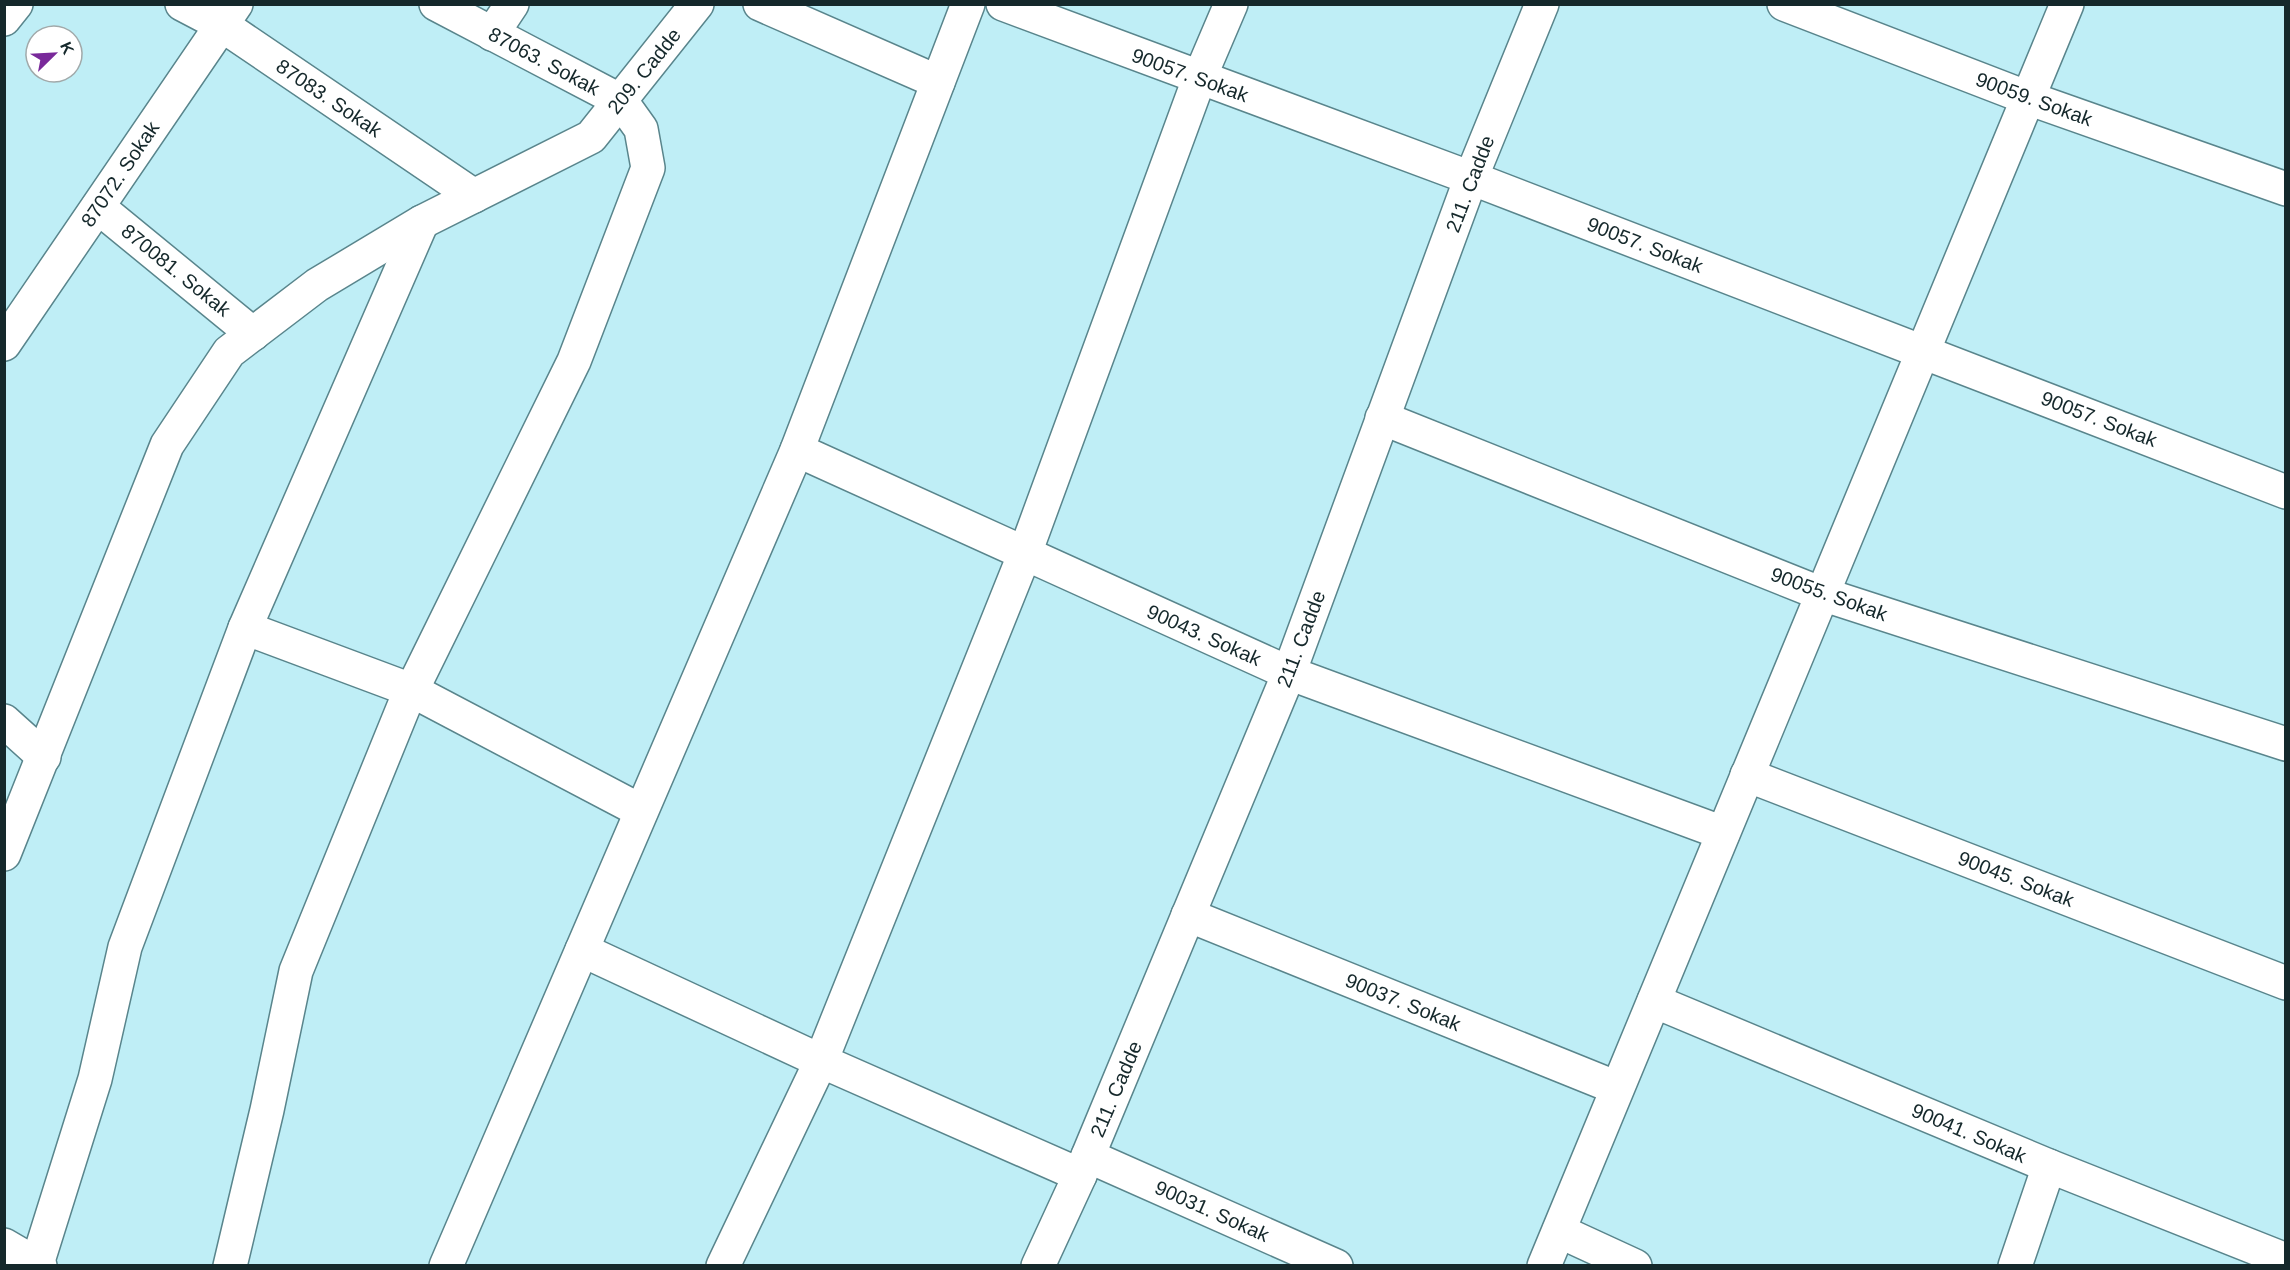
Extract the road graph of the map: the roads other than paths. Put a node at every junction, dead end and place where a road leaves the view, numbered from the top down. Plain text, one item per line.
1 (16, 4) edge
2 (182, 4) edge
3 (436, 4) edge
4 (512, 4) edge
5 (698, 4) edge
6 (760, 4) edge
7 (968, 4) edge
8 (1003, 4) edge
9 (1231, 4) edge
10 (1542, 4) edge
11 (1784, 4) edge
12 (2067, 4) edge
13 (229, 15) edge
14 (4, 19) edge
15 (492, 34) junction
16 (1199, 79) junction
17 (938, 82) junction
18 (2028, 98) junction
19 (621, 101) junction
20 (1471, 178) junction
21 (2286, 189) edge
22 (474, 196) junction
23 (98, 207) junction
24 (422, 222) junction
25 (253, 334) junction
26 (4, 344) edge
27 (1923, 351) junction
28 (1382, 418) junction
29 (797, 450) junction
30 (2286, 492) edge
31 (1025, 554) junction
32 (1822, 594) junction
33 (245, 628) junction
34 (1288, 674) junction
35 (411, 690) junction
36 (4, 721) edge
37 (2286, 744) edge
38 (44, 757) junction
39 (1747, 775) junction
40 (641, 811) junction
41 (1723, 833) junction
42 (4, 854) edge
43 (1188, 915) junction
44 (582, 950) junction
45 (2286, 983) edge
46 (1654, 1000) junction
47 (821, 1061) junction
48 (1617, 1088) junction
49 (1084, 1166) junction
50 (2049, 1166) junction
51 (1559, 1231) junction
52 (4, 1245) edge
53 (2286, 1260) edge
54 (39, 1265) edge
55 (230, 1266) edge
56 (446, 1266) edge
57 (723, 1266) edge
58 (1038, 1266) edge
59 (1336, 1266) edge
60 (1544, 1266) edge
61 (1635, 1266) edge
62 (2016, 1266) edge

1 - 14 street
2 - 13 street, 87083. Sokak
3 - 15 street, 87063. Sokak
4 - 15 street
5 - 19 street, 209. Cadde
6 - 17 street
7 - 17 street
8 - 16 street, 90057. Sokak
9 - 16 street
10 - 20 street, 211. Cadde
11 - 18 street, 90059. Sokak
12 - 18 street
13 - 22 street, 87083. Sokak
13 - 23 street, 87072. Sokak
15 - 19 street, 87063. Sokak
16 - 20 street, 90057. Sokak
16 - 31 street
17 - 29 street
18 - 21 street, 90059. Sokak
18 - 27 street
19 - 22 street, 209. Cadde
19 - 35 street
20 - 27 street, 90057. Sokak
20 - 28 street, 211. Cadde
22 - 24 street
23 - 25 street, 870081. Sokak
23 - 26 street, 87072. Sokak
24 - 25 street
24 - 33 street
25 - 38 street
27 - 30 street, 90057. Sokak
27 - 32 street
28 - 32 street, 90055. Sokak
28 - 34 street, 211. Cadde
29 - 31 street, 90043. Sokak
29 - 40 street
31 - 34 street, 90043. Sokak
31 - 47 street
32 - 37 street, 90055. Sokak
32 - 39 street
33 - 35 street
33 - 54 street
34 - 41 street, 90043. Sokak
34 - 43 street, 211. Cadde
35 - 40 street
35 - 55 street
36 - 38 street
38 - 42 street
39 - 41 street
39 - 45 street, 90045. Sokak
40 - 44 street
41 - 46 street
43 - 48 street, 90037. Sokak
43 - 49 street, 211. Cadde
44 - 47 street, 90031. Sokak
44 - 56 street
46 - 48 street
46 - 50 street, 90041. Sokak
47 - 49 street, 90031. Sokak
47 - 57 street
48 - 51 street
49 - 58 street, 211. Cadde
49 - 59 street, 90031. Sokak
50 - 53 street, 90041. Sokak
50 - 62 street
51 - 60 street
51 - 61 street
52 - 54 street

